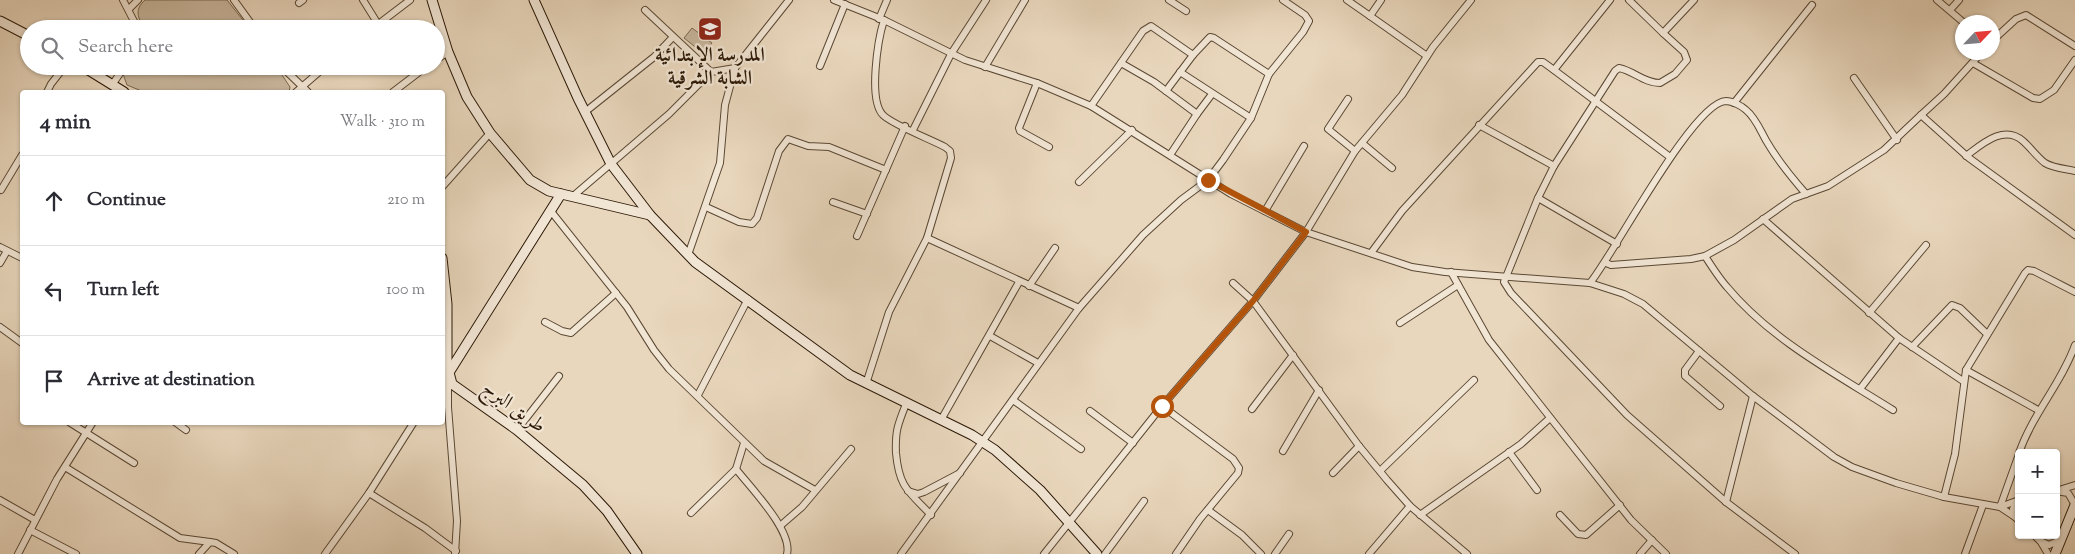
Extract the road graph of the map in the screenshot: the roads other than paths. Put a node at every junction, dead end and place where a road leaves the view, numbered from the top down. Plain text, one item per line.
1 (123, 0) edge
2 (138, 0) edge
3 (363, 0) edge
4 (410, 0) edge
5 (432, 0) edge
6 (534, 0) edge
7 (789, 0) edge
8 (834, 0) edge
9 (887, 0) edge
10 (986, 0) edge
11 (1025, 0) edge
12 (1169, 0) edge
13 (1283, 0) edge
14 (1347, 0) edge
15 (1381, 0) edge
16 (1471, 0) edge
17 (1610, 0) edge
18 (1629, 0) edge
19 (1694, 0) edge
20 (1937, 0) edge
21 (1959, 0) edge
22 (236, 1) edge
23 (845, 4) junction
24 (1812, 5) dead end
25 (128, 9) junction
26 (645, 10) dead end
27 (1950, 10) junction
28 (1186, 11) dead end
29 (1955, 15) edge
30 (1370, 16) junction
31 (134, 20) edge
32 (249, 20) edge
33 (376, 20) edge
34 (383, 20) edge
35 (438, 20) edge
36 (882, 20) junction
37 (0, 21) edge
38 (20, 31) edge
39 (1663, 33) junction
40 (2000, 34) edge
41 (672, 38) junction
42 (445, 42) edge
43 (2075, 46) edge
44 (448, 52) junction
45 (445, 54) edge
46 (951, 54) junction
47 (1193, 55) junction
48 (1427, 56) junction
49 (1976, 60) edge
50 (2075, 60) edge
51 (1121, 63) junction
52 (1974, 63) junction
53 (820, 66) dead end
54 (985, 67) junction
55 (735, 68) junction
56 (1554, 70) junction
57 (711, 72) junction
58 (1180, 72) junction
59 (1269, 74) junction
60 (58, 75) edge
61 (96, 75) edge
62 (119, 75) edge
63 (288, 75) edge
64 (316, 75) edge
65 (415, 75) edge
66 (1854, 78) dead end
67 (1037, 83) junction
68 (112, 85) junction
69 (49, 90) edge
70 (121, 90) edge
71 (299, 90) edge
72 (396, 90) edge
73 (1166, 90) junction
74 (1212, 94) junction
75 (1348, 99) dead end
76 (1595, 102) junction
77 (1734, 103) junction
78 (1092, 106) junction
79 (585, 112) junction
80 (1197, 114) junction
81 (1921, 115) junction
82 (1251, 118) junction
83 (1479, 125) junction
84 (905, 126) junction
85 (912, 130) junction
86 (1132, 130) junction
87 (490, 133) junction
88 (1897, 140) junction
89 (1362, 143) junction
90 (1304, 146) dead end
91 (1049, 147) dead end
92 (1355, 151) junction
93 (1170, 155) junction
94 (1966, 156) junction
95 (1670, 157) junction
96 (20, 158) edge
97 (611, 164) junction
98 (1554, 166) junction
99 (1392, 168) dead end
100 (886, 170) junction
101 (2075, 171) edge
102 (1208, 180) junction
103 (1079, 182) dead end
104 (445, 184) edge
105 (1, 190) edge
106 (561, 194) junction
107 (1806, 194) junction
108 (572, 197) junction
109 (1538, 198) junction
110 (833, 202) dead end
111 (706, 207) junction
112 (550, 210) junction
113 (1265, 211) junction
114 (867, 214) junction
115 (650, 215) junction
116 (1763, 219) junction
117 (1306, 232) junction
118 (2075, 235) edge
119 (857, 236) dead end
120 (927, 238) junction
121 (1617, 244) junction
122 (1926, 245) dead end
123 (0, 247) edge
124 (1055, 248) dead end
125 (7, 251) junction
126 (1371, 253) junction
127 (688, 255) junction
128 (1705, 256) junction
129 (20, 257) edge
130 (1606, 263) junction
131 (0, 264) edge
132 (1451, 272) junction
133 (1505, 276) junction
134 (1019, 282) junction
135 (1233, 283) dead end
136 (1590, 283) junction
137 (1458, 285) junction
138 (445, 286) edge
139 (1028, 286) junction
140 (2075, 292) edge
141 (616, 293) junction
142 (748, 299) junction
143 (1253, 301) junction
144 (1078, 308) junction
145 (1869, 313) junction
146 (545, 322) dead end
147 (1400, 323) dead end
148 (0, 328) edge
149 (1987, 334) junction
150 (990, 336) junction
151 (1899, 338) junction
152 (20, 342) edge
153 (1912, 347) junction
154 (2075, 347) edge
155 (1699, 351) junction
156 (1293, 355) junction
157 (1038, 362) junction
158 (1966, 370) junction
159 (559, 376) dead end
160 (445, 377) edge
161 (1474, 380) dead end
162 (1963, 381) junction
163 (866, 384) junction
164 (1319, 390) junction
165 (1860, 390) junction
166 (698, 395) junction
167 (1753, 396) junction
168 (1013, 400) junction
169 (906, 404) junction
170 (1162, 406) junction
171 (1720, 406) dead end
172 (1252, 409) dead end
173 (1893, 410) dead end
174 (2038, 410) junction
175 (1090, 411) dead end
176 (1550, 418) junction
177 (941, 420) junction
178 (74, 425) edge
179 (91, 425) edge
180 (179, 425) edge
181 (412, 425) edge
182 (186, 430) dead end
183 (517, 430) junction
184 (87, 433) junction
185 (744, 443) junction
186 (983, 443) junction
187 (1133, 443) junction
188 (1359, 446) junction
189 (850, 449) dead end
190 (2020, 449) edge
191 (1081, 450) dead end
192 (1283, 451) dead end
193 (1509, 452) junction
194 (134, 462) dead end
195 (2015, 464) edge
196 (65, 467) junction
197 (736, 469) junction
198 (963, 471) junction
199 (1380, 471) junction
200 (1333, 473) dead end
201 (2075, 485) edge
202 (815, 490) junction
203 (907, 490) junction
204 (1537, 490) dead end
205 (2060, 490) edge
206 (2060, 492) edge
207 (369, 493) junction
208 (1944, 497) junction
209 (0, 500) edge
210 (1144, 501) dead end
211 (2015, 501) edge
212 (1726, 502) junction
213 (1620, 505) junction
214 (1983, 505) junction
215 (1410, 506) junction
216 (2075, 506) edge
217 (2000, 507) junction
218 (1208, 510) junction
219 (690, 513) dead end
220 (931, 515) junction
221 (1420, 515) junction
222 (1560, 515) dead end
223 (2015, 518) edge
224 (35, 520) junction
225 (1069, 523) junction
226 (780, 526) junction
227 (30, 530) junction
228 (1289, 534) dead end
229 (2061, 539) junction
230 (1652, 540) junction
231 (2040, 541) joint
232 (210, 542) junction
233 (456, 552) edge
234 (18, 554) edge
235 (76, 554) edge
236 (199, 554) edge
237 (234, 554) edge
238 (325, 554) edge
239 (637, 554) edge
240 (787, 554) edge
241 (901, 554) edge
242 (1044, 554) edge
243 (1097, 554) edge
244 (1104, 554) edge
245 (1176, 554) edge
246 (1261, 554) edge
247 (1275, 554) edge
248 (1370, 554) edge
249 (1467, 554) edge
250 (1640, 554) edge
251 (1666, 554) edge
252 (1795, 554) edge
253 (1965, 554) edge
254 (2048, 554) edge
255 (2055, 554) edge

1 - 25 street
2 - 25 street
3 - 33 street
4 - 34 street
5 - 35 street
6 - 79 street
7 - 55 street
8 - 23 street
9 - 36 street
10 - 46 street
11 - 54 street
12 - 28 street
13 - 59 street
14 - 30 street
15 - 30 street
16 - 48 street
17 - 56 street
18 - 39 street
19 - 39 street
20 - 27 street
21 - 27 street
22 - 32 street
23 - 36 street
23 - 53 street
24 - 77 street
25 - 31 street
26 - 41 street
27 - 29 street
30 - 48 street
36 - 46 street
36 - 84 street
37 - 38 street
39 - 76 street
40 - 43 street
41 - 57 street
41 - 79 street
42 - 44 street
44 - 45 street
44 - 87 street
46 - 54 street
46 - 85 street
47 - 51 street
47 - 58 street
47 - 59 street
48 - 89 street
49 - 52 street
50 - 52 street
51 - 73 street
51 - 78 street
52 - 81 street
54 - 67 street
55 - 57 street
55 - 111 street
56 - 76 street
56 - 83 street
57 - 97 street
58 - 73 street
58 - 74 street
59 - 82 street
60 - 69 street
61 - 68 street
62 - 68 street
63 - 71 street
64 - 71 street
65 - 72 street
66 - 88 street
67 - 78 street
67 - 91 street
68 - 70 street
73 - 80 street
74 - 80 street
74 - 82 street
75 - 92 street
76 - 95 street
76 - 98 street
77 - 95 street
77 - 107 street
78 - 86 street
79 - 97 street
80 - 93 street
81 - 88 street
81 - 94 street
82 - 102 street
83 - 98 street
83 - 126 street
84 - 85 street
84 - 100 street
85 - 120 street
86 - 93 street
86 - 103 street
87 - 104 street
87 - 106 street
88 - 107 street
89 - 92 street
89 - 99 street
90 - 113 street
92 - 117 street
93 - 102 street
94 - 101 street
94 - 118 street
95 - 121 street
96 - 105 street
97 - 108 street
97 - 115 street
98 - 109 street
100 - 111 street
100 - 114 street
102 - 113 street
102 - 144 street
106 - 108 street
106 - 112 street
107 - 116 street
108 - 115 street
109 - 121 street
109 - 133 street
110 - 114 street
111 - 127 street
112 - 141 street
112 - 160 street
113 - 117 street
114 - 119 street
115 - 127 street
116 - 128 street
116 - 145 street
117 - 126 street
117 - 143 street
120 - 134 street
120 - 163 street
121 - 130 street
122 - 145 street
123 - 125 street
124 - 139 street
125 - 129 street
125 - 131 street
126 - 132 street
127 - 142 street
128 - 130 street
128 - 165 street
130 - 136 street
132 - 133 street
132 - 137 street
133 - 136 street
133 - 212 street
134 - 139 street
134 - 150 street
135 - 143 street
136 - 155 street
137 - 147 street
137 - 176 street
138 - 160 street
139 - 144 street
140 - 149 street
141 - 146 street
141 - 166 street
142 - 163 street
142 - 166 street
143 - 156 street
143 - 170 street
144 - 157 street
145 - 151 street
148 - 152 street
149 - 153 street
149 - 158 street
150 - 157 street
150 - 177 street
151 - 153 street
151 - 165 street
153 - 162 street
154 - 174 street
155 - 167 street
155 - 171 street
156 - 164 street
156 - 172 street
157 - 168 street
158 - 162 street
158 - 174 street
159 - 183 street
160 - 183 street, طريق البرج
160 - 233 street
161 - 199 street
162 - 208 street
163 - 169 street
164 - 188 street
164 - 192 street
165 - 173 street
166 - 185 street
167 - 208 street
167 - 212 street
168 - 186 street
168 - 191 street
169 - 177 street
169 - 203 street
170 - 187 street
170 - 218 street
174 - 190 street
175 - 187 street
176 - 193 street
176 - 213 street
177 - 186 street
178 - 184 street
179 - 184 street
180 - 182 street
181 - 207 street
183 - 239 street, طريق البرج
184 - 194 street
184 - 196 street
185 - 197 street
185 - 202 street
186 - 198 street
186 - 225 street
187 - 225 street
188 - 199 street
188 - 200 street
189 - 202 street
193 - 204 street
193 - 221 street
195 - 217 street
196 - 224 street
196 - 232 street
197 - 219 street
197 - 226 street
198 - 203 street
198 - 220 street
199 - 215 street
201 - 205 street
202 - 226 street
203 - 220 street
206 - 216 street
207 - 233 street
207 - 238 street
208 - 214 street
209 - 224 street
210 - 244 street
211 - 217 street
212 - 252 street
213 - 222 street
213 - 230 street
214 - 217 street
214 - 253 street
215 - 221 street
215 - 248 street
216 - 229 street
217 - 223 street
218 - 245 street
218 - 246 street
220 - 241 street
221 - 249 street
224 - 227 street
225 - 242 street
225 - 243 street
226 - 240 street
227 - 234 street
227 - 235 street
228 - 247 street
229 - 231 street
229 - 255 street
230 - 250 street
230 - 251 street
231 - 254 street
232 - 236 street
232 - 237 street

